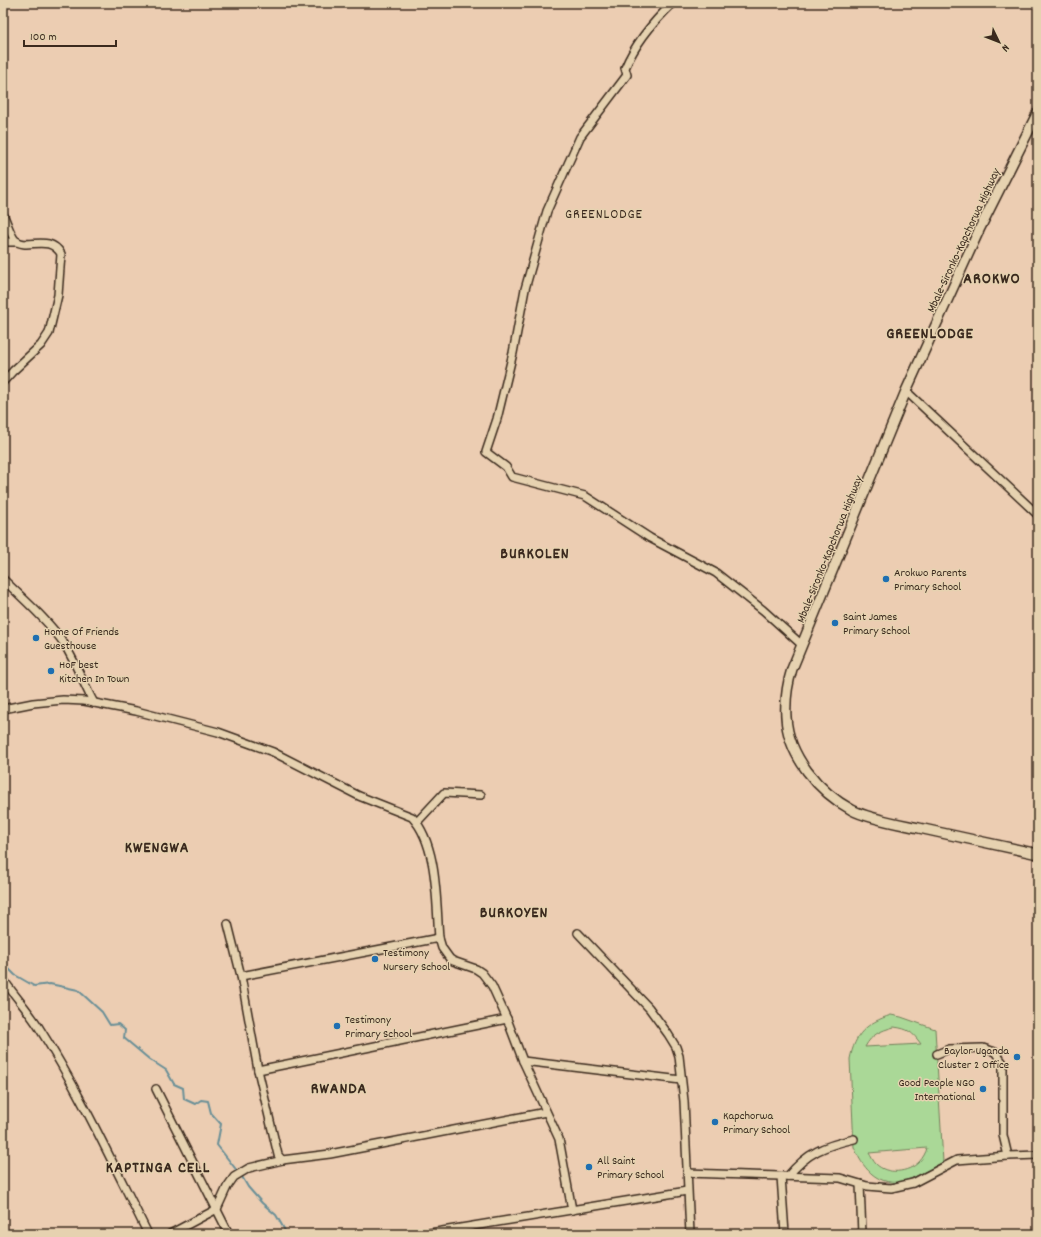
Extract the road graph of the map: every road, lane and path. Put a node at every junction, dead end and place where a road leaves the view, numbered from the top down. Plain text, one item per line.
1 (673, 3) edge
2 (1038, 112) edge
3 (3, 214) edge
4 (3, 242) edge
5 (18, 242) junction
6 (3, 382) edge
7 (906, 391) junction
8 (1038, 515) edge
9 (3, 579) edge
10 (802, 645) junction
11 (94, 703) junction
12 (3, 709) edge
13 (480, 795) dead end
14 (417, 822) junction
15 (1038, 854) edge
16 (228, 924) dead end
17 (578, 933) dead end
18 (439, 938) junction
19 (241, 976) junction
20 (3, 979) edge
21 (507, 1019) junction
22 (937, 1054) dead end
23 (523, 1061) junction
24 (258, 1070) junction
25 (681, 1080) junction
26 (156, 1089) dead end
27 (546, 1112) junction
28 (854, 1139) dead end
29 (1038, 1154) edge
30 (1008, 1156) junction
31 (283, 1160) junction
32 (687, 1173) junction
33 (785, 1176) junction
34 (860, 1184) junction
35 (687, 1191) junction
36 (217, 1209) junction
37 (572, 1210) junction
38 (148, 1234) edge
39 (170, 1234) edge
40 (229, 1234) edge
41 (424, 1234) edge
42 (690, 1234) edge
43 (784, 1234) edge
44 (862, 1234) edge

1 - 10 street
2 - 7 main road, Mbale-Sironko-Kapchorwa Highway
3 - 5 street
4 - 5 street
5 - 6 street
7 - 8 street
7 - 10 main road, Mbale-Sironko-Kapchorwa Highway
9 - 11 street
10 - 15 main road, Mbale-Sironko-Kapchorwa Highway
11 - 12 street
11 - 14 street
13 - 14 street
14 - 18 street
16 - 19 street
17 - 25 street
18 - 19 street
18 - 21 street
19 - 24 street
20 - 38 street
21 - 23 street
21 - 24 street
22 - 30 street
23 - 25 street
23 - 27 street
24 - 31 street
25 - 32 street
26 - 36 street
27 - 31 street
27 - 37 street
28 - 33 street
29 - 30 street
30 - 34 street
31 - 36 street
32 - 33 street
32 - 35 street
33 - 34 street
33 - 43 street
34 - 44 street
35 - 37 street
35 - 42 street
36 - 39 street
36 - 40 street
37 - 41 street

